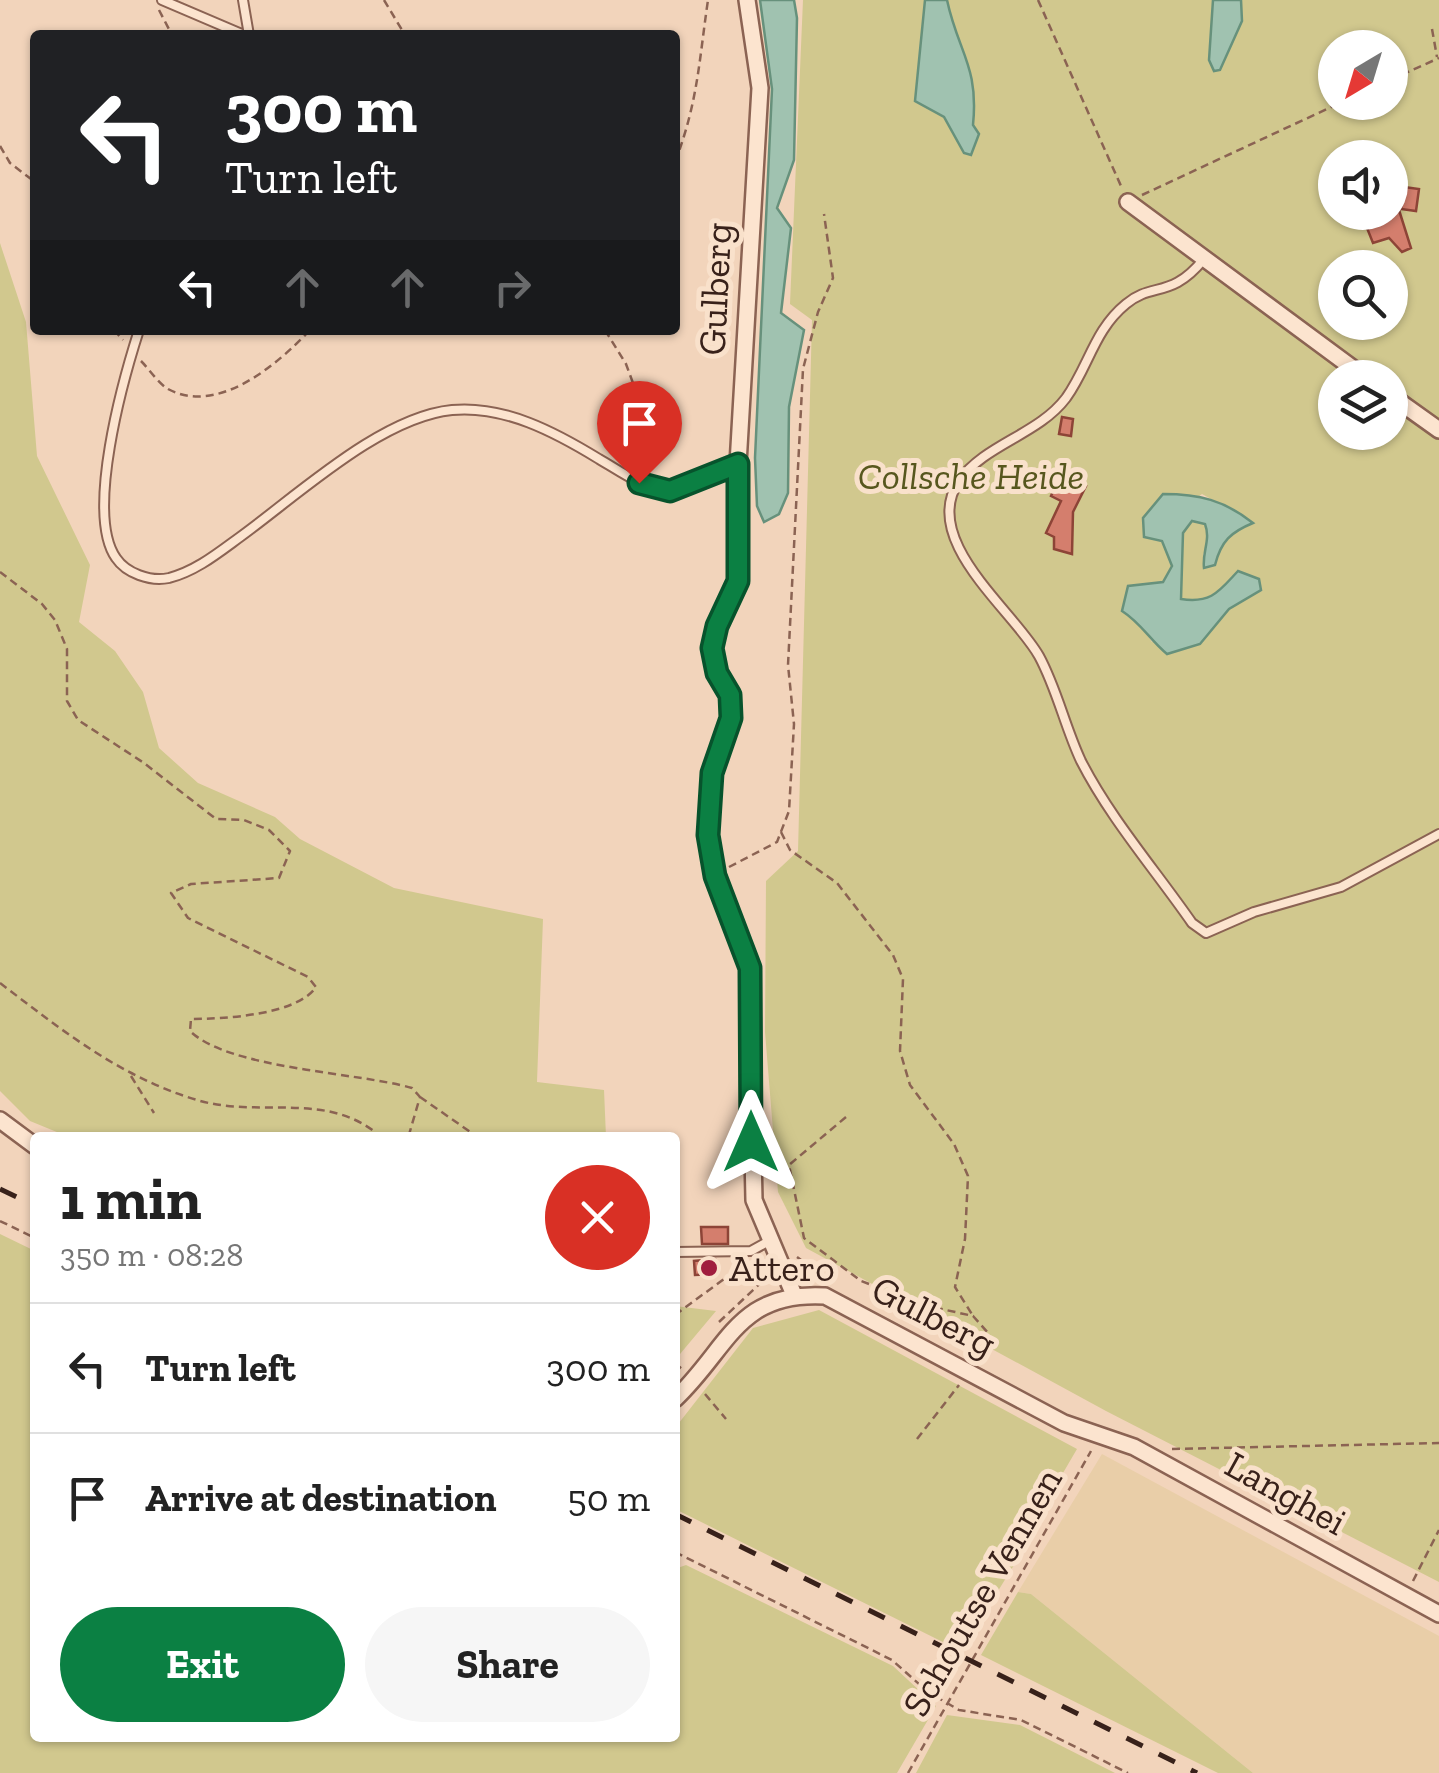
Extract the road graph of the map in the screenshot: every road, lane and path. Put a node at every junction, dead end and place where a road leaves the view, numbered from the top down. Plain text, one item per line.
1 (158, 0) edge
2 (243, 0) edge
3 (384, 0) edge
4 (708, 0) edge
5 (748, 0) edge
6 (1038, 0) edge
7 (1432, 29) dead end
8 (170, 30) edge
9 (233, 30) edge
10 (246, 30) edge
11 (402, 30) edge
12 (1438, 58) edge
13 (1408, 72) edge
14 (1318, 113) edge
15 (0, 146) edge
16 (680, 148) edge
17 (30, 178) edge
18 (1128, 202) junction
19 (824, 214) dead end
20 (1203, 260) junction
21 (137, 335) edge
22 (305, 335) edge
23 (609, 335) edge
24 (132, 351) junction
25 (1341, 360) edge
26 (1408, 408) edge
27 (1439, 430) edge
28 (738, 464) junction
29 (654, 487) junction
30 (0, 572) edge
31 (781, 832) junction
32 (1439, 834) edge
33 (715, 876) junction
34 (0, 983) edge
35 (130, 1075) junction
36 (420, 1097) junction
37 (154, 1113) dead end
38 (846, 1117) dead end
39 (0, 1120) edge
40 (376, 1132) edge
41 (410, 1132) edge
42 (471, 1132) edge
43 (30, 1142) edge
44 (0, 1221) edge
45 (30, 1236) edge
46 (769, 1241) junction
47 (751, 1250) junction
48 (680, 1252) edge
49 (794, 1294) junction
50 (680, 1312) edge
51 (973, 1316) junction
52 (967, 1369) junction
53 (680, 1394) edge
54 (1100, 1436) junction
55 (917, 1438) dead end
56 (1439, 1443) edge
57 (1170, 1449) dead end
58 (1439, 1530) edge
59 (680, 1554) edge
60 (1413, 1582) dead end
61 (1439, 1614) edge
62 (946, 1703) junction
63 (908, 1773) edge
64 (1128, 1773) edge

1 - 8 path
1 - 9 lane
2 - 10 lane
3 - 11 path
4 - 16 path
5 - 28 street, Gulberg
6 - 18 path
7 - 12 path
12 - 13 path
14 - 18 path
15 - 17 path
18 - 20 street
19 - 31 path
20 - 25 street
20 - 32 lane
21 - 24 lane
22 - 24 path
23 - 29 path
24 - 29 lane
26 - 27 street
28 - 29 lane
28 - 33 street, Gulberg
30 - 36 path
31 - 33 path
31 - 51 path
33 - 46 street, Gulberg
34 - 35 path
35 - 37 path
35 - 40 path
36 - 41 path
36 - 42 path
38 - 51 path
39 - 43 street
44 - 45 path
46 - 47 lane
46 - 49 street, Gulberg
47 - 48 lane
47 - 50 path
49 - 52 street, Gulberg
49 - 53 street
51 - 52 path
52 - 54 street, Gulberg
52 - 55 path
54 - 61 street, Langhei
54 - 62 path, Schoutse Vennen
56 - 57 path
58 - 60 path
59 - 62 path
62 - 63 path, Schoutse Vennen
62 - 64 path

